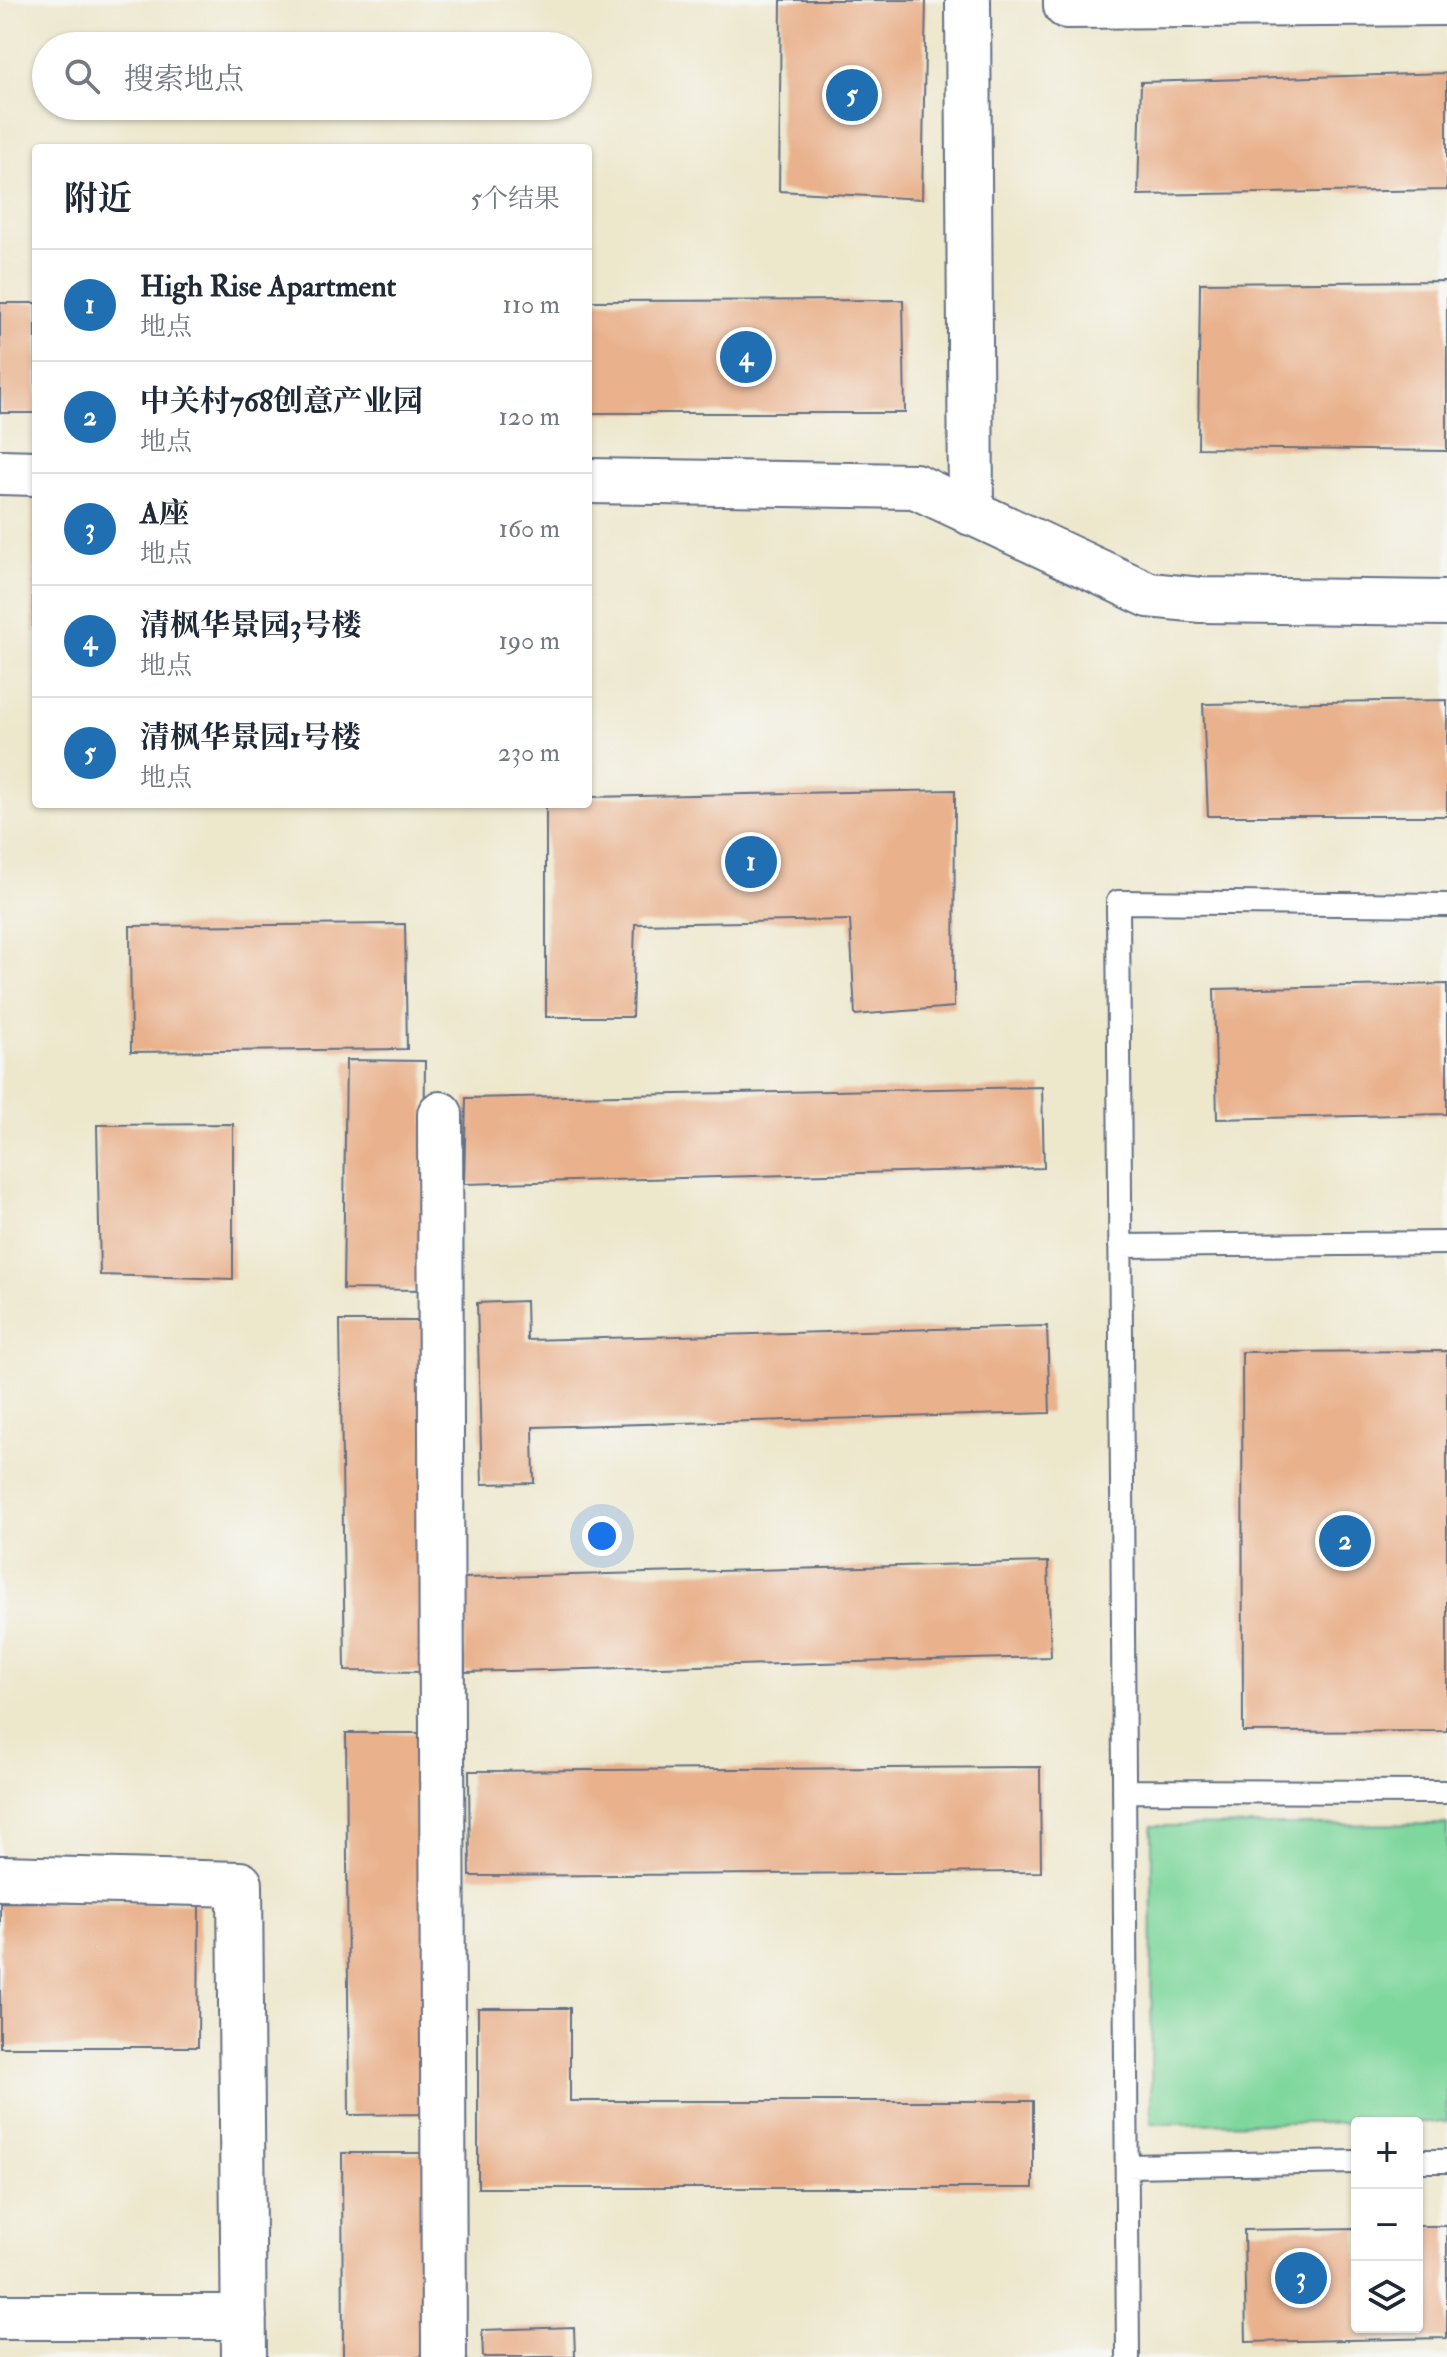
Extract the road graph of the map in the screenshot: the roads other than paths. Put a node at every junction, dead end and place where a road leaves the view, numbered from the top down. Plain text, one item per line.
1 (968, 0) edge
2 (1066, 0) edge
3 (1447, 3) edge
4 (0, 472) edge
5 (32, 473) edge
6 (592, 481) edge
7 (971, 513) junction
8 (1447, 603) edge
9 (1447, 905) edge
10 (440, 1114) dead end
11 (1447, 1243) edge
12 (1120, 1246) junction
13 (1124, 1791) junction
14 (1447, 1792) edge
15 (0, 1878) edge
16 (1423, 2161) edge
17 (1447, 2161) edge
18 (1351, 2162) edge
19 (1127, 2166) junction
20 (0, 2317) edge
21 (244, 2337) edge
22 (444, 2357) edge
23 (1128, 2357) edge

1 - 7 street
2 - 3 street
4 - 5 street
6 - 7 street
7 - 8 street
9 - 12 lane
10 - 22 street
11 - 12 lane
12 - 13 lane
13 - 14 lane
13 - 19 lane
15 - 21 street
16 - 17 lane
18 - 19 lane
19 - 23 lane
20 - 21 street

